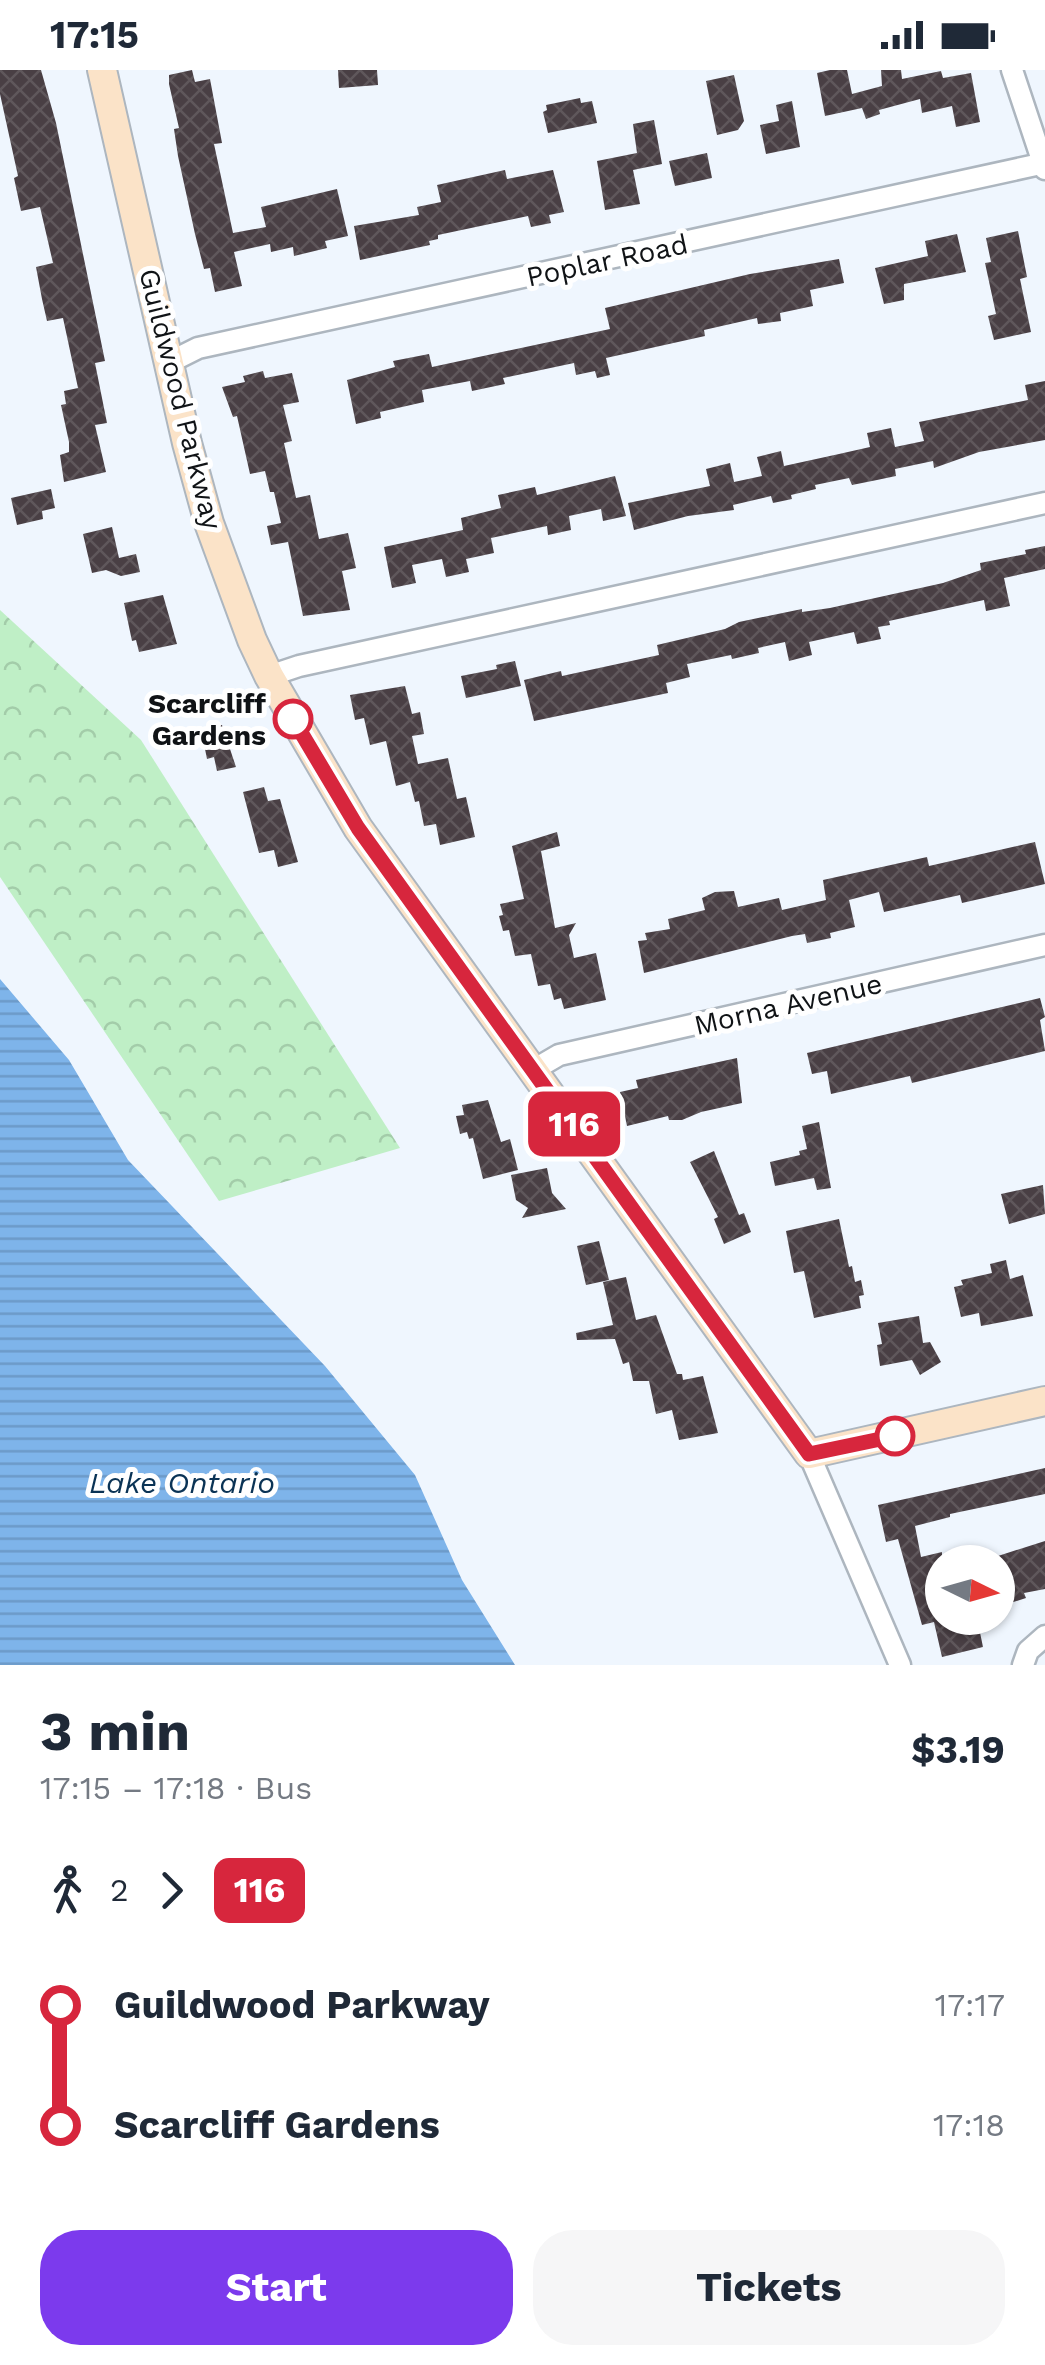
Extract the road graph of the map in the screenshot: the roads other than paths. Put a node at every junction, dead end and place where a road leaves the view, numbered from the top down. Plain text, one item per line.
1 (102, 70) edge
2 (1012, 70) edge
3 (1042, 160) edge
4 (170, 362) junction
5 (1045, 502) edge
6 (270, 676) junction
7 (1045, 945) edge
8 (534, 1069) junction
9 (1045, 1401) edge
10 (809, 1454) junction
11 (1045, 1636) edge
12 (900, 1665) edge
13 (1024, 1665) edge

1 - 4 street, Guildwood Parkway
2 - 3 street
3 - 4 street, Poplar Road
4 - 6 street, Guildwood Parkway
5 - 6 street
6 - 8 street, Guildwood Parkway
7 - 8 street, Morna Avenue
8 - 10 street, Guildwood Parkway
9 - 10 street
10 - 12 street
11 - 13 street

